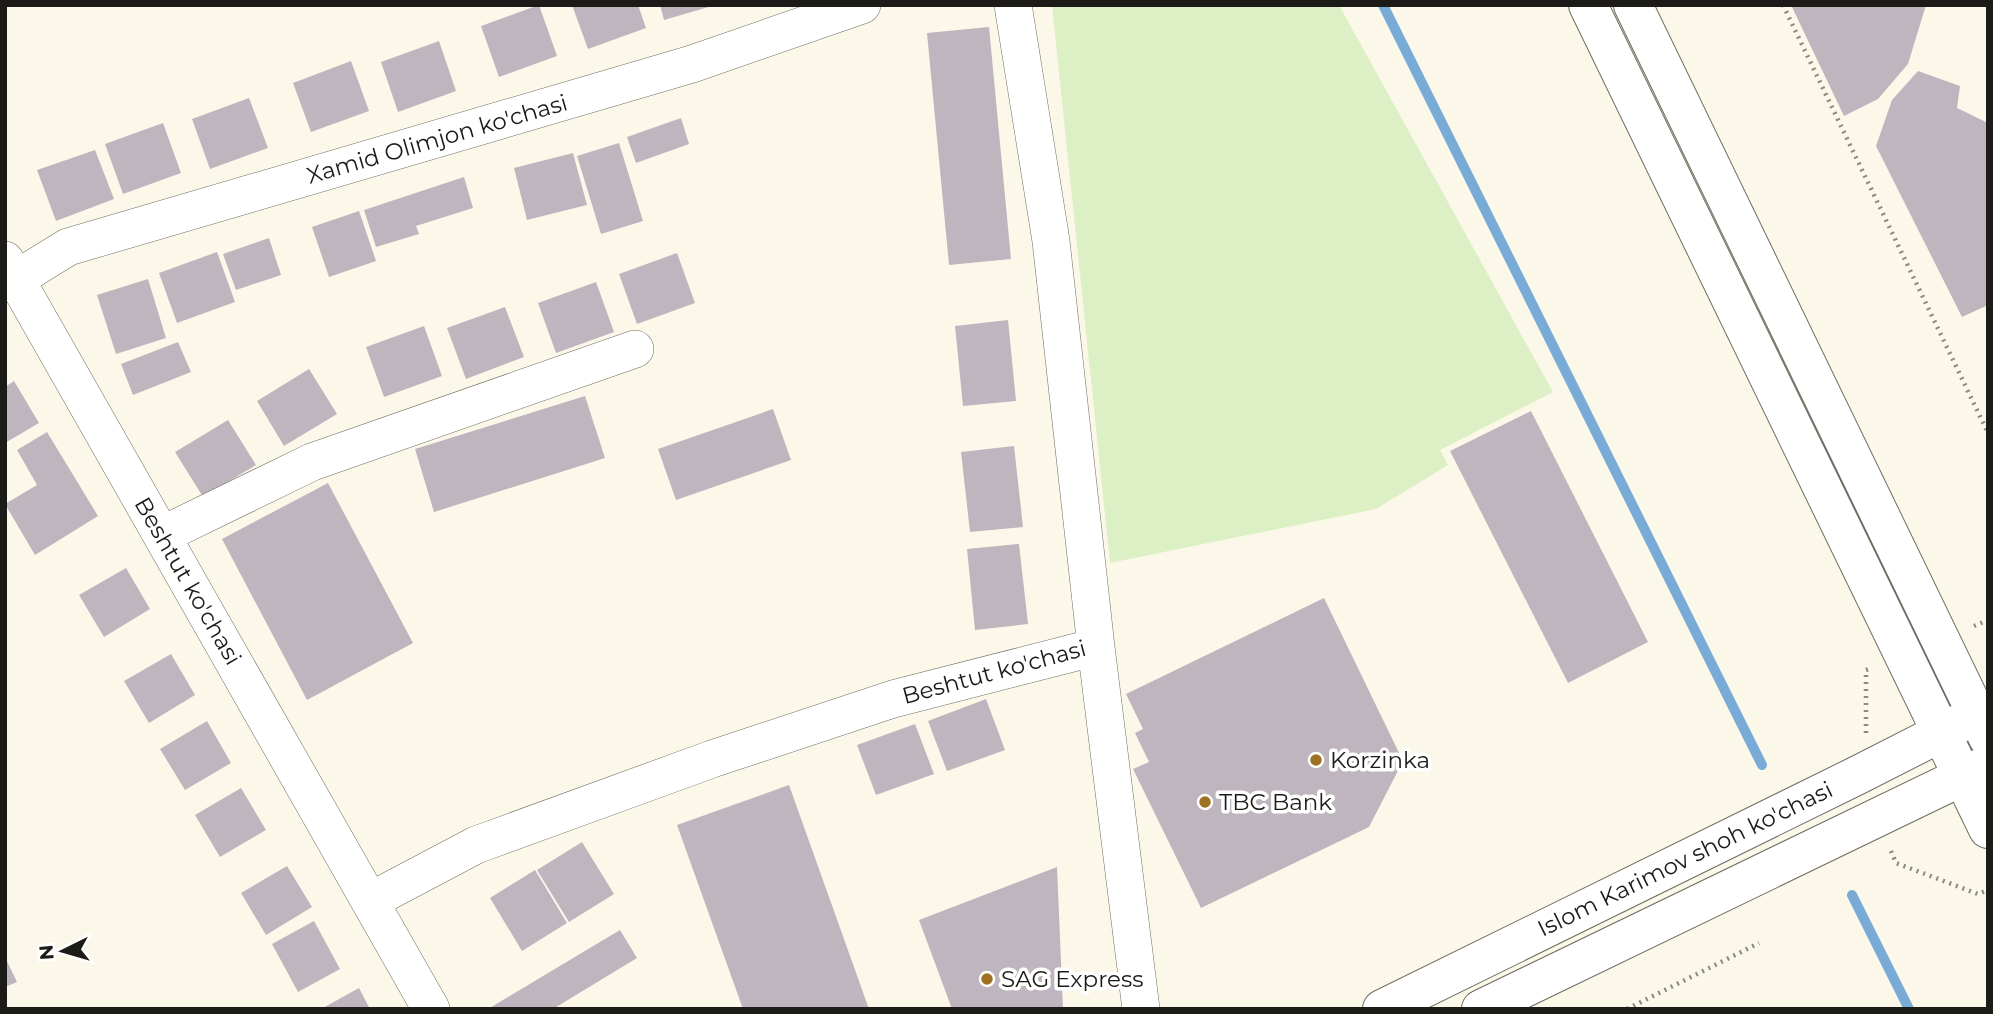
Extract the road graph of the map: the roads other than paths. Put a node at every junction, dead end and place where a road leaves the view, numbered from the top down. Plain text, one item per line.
1 (862, 5) edge
2 (1013, 5) edge
3 (1588, 5) edge
4 (1633, 5) edge
5 (11, 270) edge
6 (635, 349) dead end
7 (162, 535) junction
8 (1096, 647) junction
9 (1984, 721) edge
10 (1940, 732) junction
11 (1975, 770) edge
12 (1988, 829) edge
13 (370, 901) junction
14 (431, 1009) edge
15 (1141, 1009) edge
16 (1382, 1009) edge
17 (1481, 1009) edge

1 - 5 street, Xamid Olimjon ko'chasi
2 - 8 street, Beshtut ko'chasi
3 - 10 main road
4 - 9 main road
5 - 7 street, Beshtut ko'chasi
6 - 7 street
7 - 13 street, Beshtut ko'chasi
8 - 13 street, Beshtut ko'chasi
8 - 15 street
9 - 10 main road, Islom Karimov shoh ko'chasi
10 - 11 main road
10 - 16 main road, Islom Karimov shoh ko'chasi
11 - 12 main road
11 - 17 main road, Islom Karimov shoh ko'chasi
13 - 14 street, Beshtut ko'chasi

